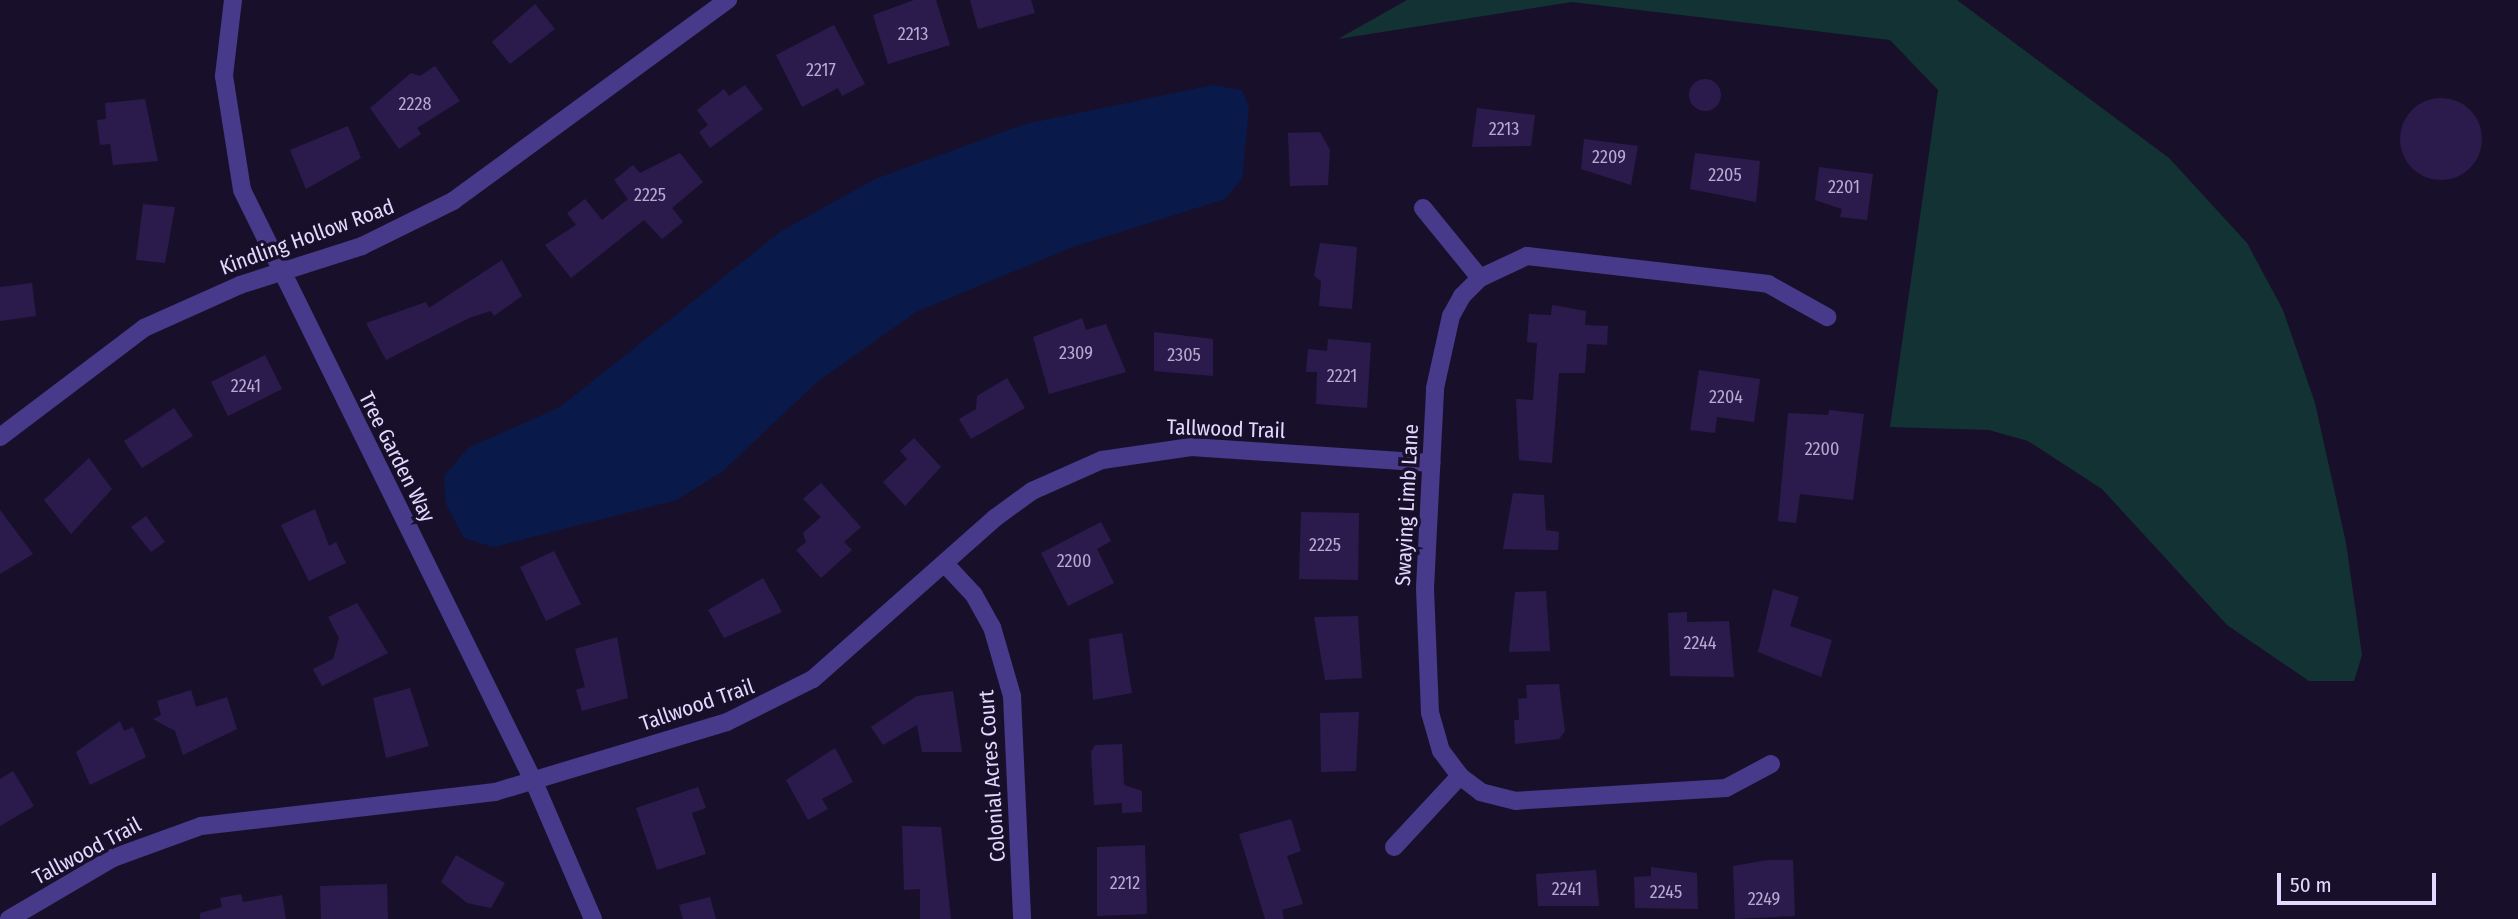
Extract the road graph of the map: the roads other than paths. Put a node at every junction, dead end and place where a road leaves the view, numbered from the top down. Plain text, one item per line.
1 (233, 0) edge
2 (728, 0) edge
3 (1423, 208) dead end
4 (279, 272) junction
5 (1480, 278) junction
6 (1827, 317) dead end
7 (0, 437) edge
8 (1431, 463) junction
9 (946, 565) junction
10 (1771, 764) dead end
11 (1460, 776) junction
12 (534, 782) junction
13 (1394, 847) dead end
14 (9, 919) edge
15 (593, 919) edge
16 (1023, 919) edge

1 - 4 street, Tree Garden Way
2 - 4 street, Kindling Hollow Road
3 - 5 street
4 - 7 street, Kindling Hollow Road
4 - 12 street, Tree Garden Way
5 - 6 street, Swaying Limb Lane
5 - 8 street, Swaying Limb Lane
8 - 9 street, Tallwood Trail
8 - 11 street, Swaying Limb Lane
9 - 12 street, Tallwood Trail
9 - 16 street, Colonial Acres Court
10 - 11 street, Swaying Limb Lane
11 - 13 street
12 - 14 street, Tallwood Trail
12 - 15 street, Tree Garden Way

